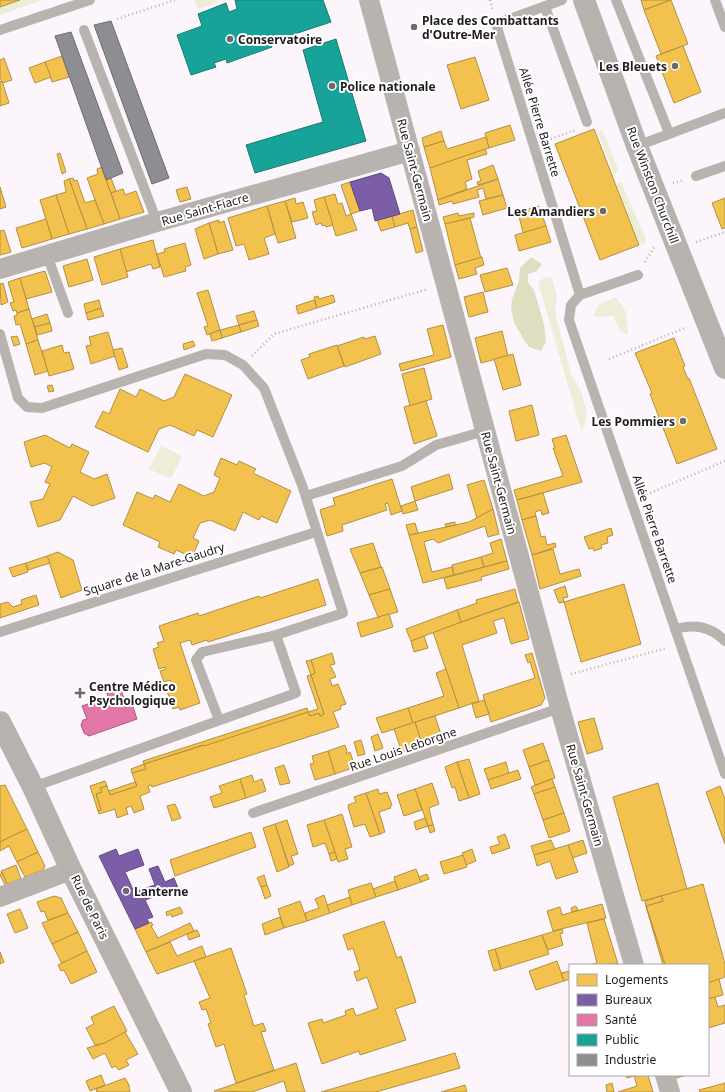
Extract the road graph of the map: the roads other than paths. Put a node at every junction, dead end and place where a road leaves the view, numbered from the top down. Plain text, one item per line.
1 (90, 0) edge
2 (369, 0) edge
3 (562, 0) edge
4 (584, 0) edge
5 (616, 0) edge
6 (715, 0) edge
7 (545, 7) junction
8 (725, 27) edge
9 (0, 30) edge
10 (84, 30) dead end
11 (725, 113) edge
12 (587, 122) dead end
13 (669, 133) junction
14 (637, 146) junction
15 (410, 151) junction
16 (725, 166) edge
17 (696, 176) dead end
18 (157, 222) junction
19 (47, 255) junction
20 (0, 269) edge
21 (638, 275) road end
22 (580, 295) junction
23 (68, 314) dead end
24 (0, 334) edge
25 (725, 368) edge
26 (485, 431) junction
27 (306, 496) junction
28 (316, 532) junction
29 (676, 629) junction
30 (0, 632) edge
31 (276, 635) junction
32 (725, 641) edge
33 (560, 708) junction
34 (219, 720) junction
35 (0, 722) edge
36 (725, 774) edge
37 (33, 787) junction
38 (254, 813) dead end
39 (71, 870) junction
40 (0, 897) edge
41 (634, 964) edge
42 (665, 1076) edge
43 (181, 1092) edge
44 (670, 1092) edge

1 - 9 lane
2 - 15 street, Rue Saint-Germain
3 - 7 lane, Allée Pierre Barrette
4 - 14 street, Rue Winston Churchill
5 - 13 lane
6 - 8 lane
7 - 12 lane
7 - 22 lane, Allée Pierre Barrette
10 - 18 lane
11 - 13 lane
13 - 14 lane
14 - 25 street, Rue Winston Churchill
15 - 18 street, Rue Saint-Fiacre
15 - 26 street, Rue Saint-Germain
16 - 17 lane
18 - 19 street, Rue Saint-Fiacre
19 - 20 street, Rue Saint-Fiacre
19 - 23 lane
21 - 22 lane
22 - 29 lane, Allée Pierre Barrette
24 - 27 lane
26 - 27 lane
26 - 33 street, Rue Saint-Germain
27 - 28 lane
28 - 30 lane, Square de la Mare-Gaudry
28 - 31 lane
29 - 32 lane
29 - 36 lane, Allée Pierre Barrette
31 - 34 lane
31 - 34 lane
33 - 38 lane, Rue Louis Leborgne
33 - 41 street, Rue Saint-Germain
34 - 37 lane
35 - 37 street, Rue de Paris
37 - 39 street, Rue de Paris
39 - 40 street
39 - 43 street, Rue de Paris
42 - 44 street

